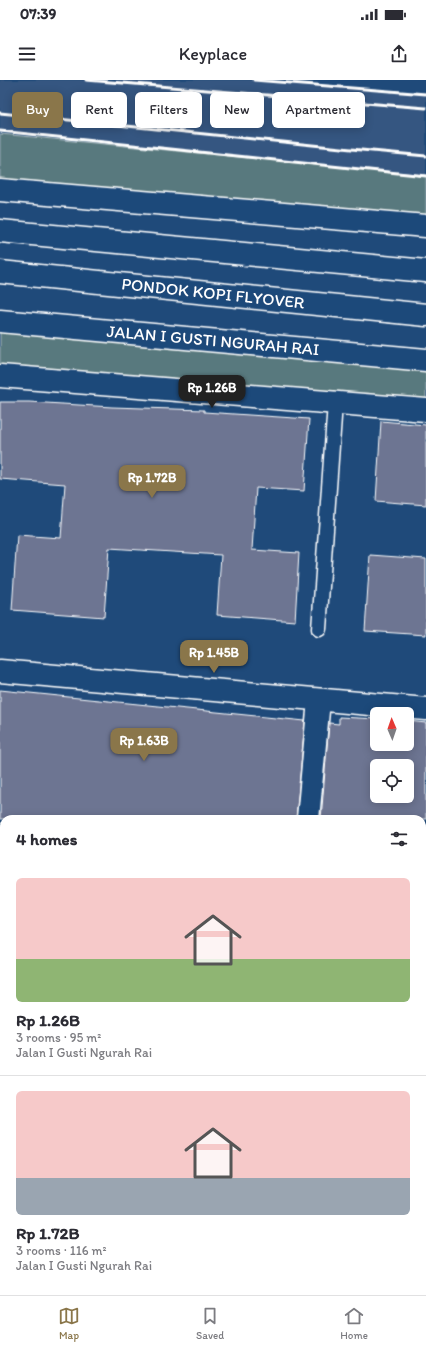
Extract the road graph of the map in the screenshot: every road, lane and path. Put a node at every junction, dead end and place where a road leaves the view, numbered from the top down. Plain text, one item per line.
1 (0, 190) edge
2 (426, 226) edge
3 (0, 231) edge
4 (426, 271) edge
5 (0, 272) edge
6 (426, 315) edge
7 (0, 320) edge
8 (426, 360) edge
9 (0, 376) edge
10 (336, 402) junction
11 (426, 410) edge
12 (319, 629) dead end
13 (0, 671) edge
14 (320, 700) junction
15 (426, 709) edge
16 (308, 815) edge

1 - 2 main road
3 - 4 main road
5 - 6 main road, PONDOK KOPI FLYOVER
7 - 8 main road, JALAN I GUSTI NGURAH RAI
9 - 10 main road
10 - 11 main road
10 - 12 lane
13 - 14 main road
14 - 15 main road
14 - 16 main road

